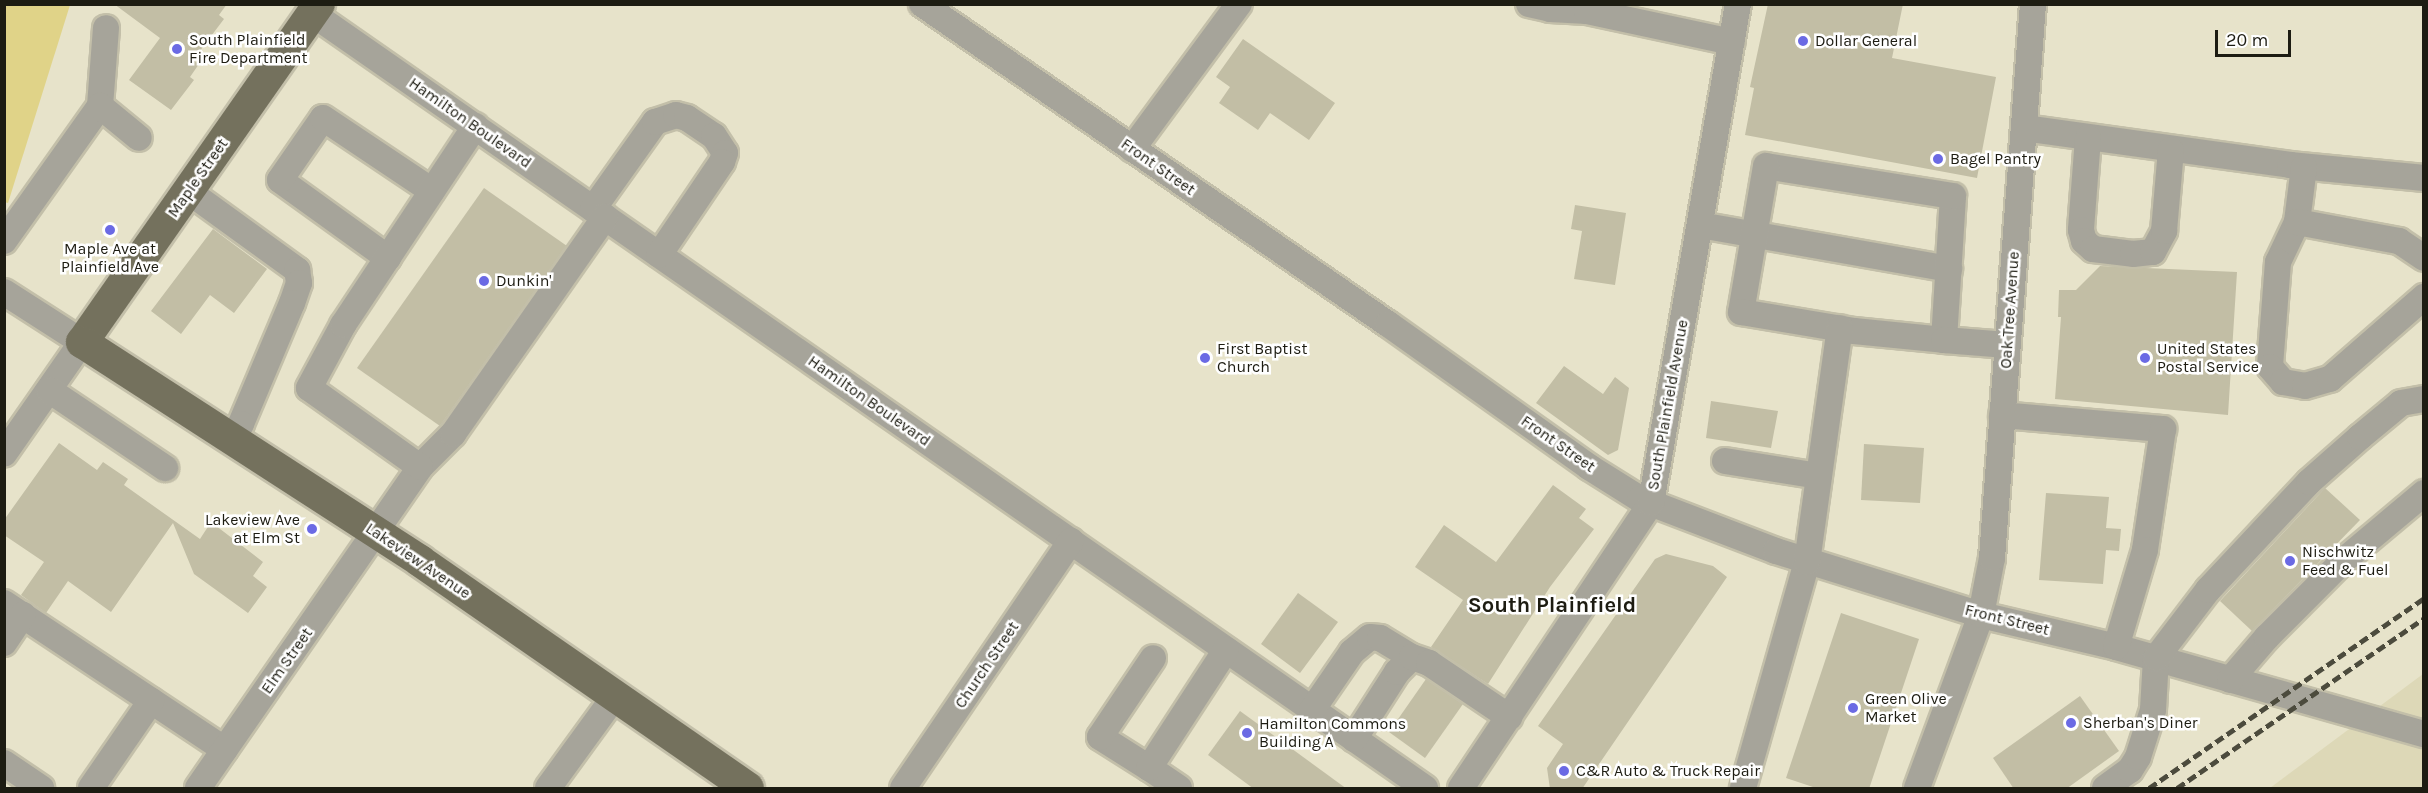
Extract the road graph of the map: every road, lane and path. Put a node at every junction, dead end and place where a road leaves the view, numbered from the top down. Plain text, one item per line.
1 (922, 4) edge
2 (1239, 4) edge
3 (1529, 4) edge
4 (1738, 4) edge
5 (2033, 4) edge
6 (316, 9) edge
7 (954, 13) edge
8 (106, 28) dead end
9 (1732, 42) junction
10 (100, 106) junction
11 (475, 126) junction
12 (2024, 128) junction
13 (140, 138) dead end
14 (2088, 138) junction
15 (1132, 149) junction
16 (2171, 150) junction
17 (2304, 167) junction
18 (2424, 178) edge
19 (188, 191) junction
20 (432, 191) junction
21 (599, 213) junction
22 (2297, 222) junction
23 (1700, 225) junction
24 (1754, 234) junction
25 (4, 241) edge
26 (659, 255) junction
27 (388, 258) junction
28 (2424, 258) edge
29 (1949, 269) junction
30 (4, 292) edge
31 (2424, 297) edge
32 (1840, 328) junction
33 (1944, 340) junction
34 (82, 342) junction
35 (2007, 345) junction
36 (49, 390) junction
37 (2424, 399) edge
38 (2002, 415) junction
39 (232, 439) junction
40 (4, 454) edge
41 (1725, 461) dead end
42 (420, 467) junction
43 (165, 468) dead end
44 (1819, 476) junction
45 (2424, 493) edge
46 (1651, 503) junction
47 (377, 533) junction
48 (1071, 541) junction
49 (1807, 562) junction
50 (14, 609) edge
51 (1982, 615) junction
52 (4, 643) edge
53 (2116, 647) junction
54 (1226, 650) junction
55 (1153, 657) dead end
56 (1412, 657) junction
57 (2156, 658) junction
58 (2230, 680) junction
59 (615, 696) junction
60 (151, 701) junction
61 (1312, 710) junction
62 (1509, 717) junction
63 (2424, 734) edge
64 (1354, 739) junction
65 (225, 750) junction
66 (4, 763) edge
67 (1149, 768) junction
68 (41, 789) edge
69 (91, 789) edge
70 (198, 789) edge
71 (548, 789) edge
72 (748, 789) edge
73 (903, 789) edge
74 (1179, 789) edge
75 (1425, 789) edge
76 (1461, 789) edge
77 (1743, 789) edge
78 (1917, 789) edge
79 (2105, 789) edge

1 - 7 street, Front Street
2 - 15 street
3 - 9 street
4 - 9 street, South Plainfield Avenue
5 - 12 street, Oak Tree Avenue
6 - 11 street, Hamilton Boulevard
6 - 19 main road, Maple Street
7 - 15 street, Front Street
8 - 10 street
9 - 23 street, South Plainfield Avenue
10 - 13 street
10 - 25 street
11 - 20 street
11 - 21 street, Hamilton Boulevard
12 - 14 street
12 - 35 street, Oak Tree Avenue
14 - 16 street
14 - 16 street
15 - 46 street, Front Street
16 - 17 street
17 - 18 street
17 - 22 street
19 - 34 main road, Maple Street
19 - 39 street
20 - 27 street
20 - 27 street
21 - 26 street, Hamilton Boulevard
21 - 26 street, Elm Street
21 - 42 street, Elm Street
22 - 28 street
22 - 31 street
23 - 24 street
23 - 46 street, South Plainfield Avenue
24 - 29 street
24 - 29 street
24 - 32 street
26 - 48 street, Hamilton Boulevard
27 - 42 street
29 - 33 street
30 - 34 street
32 - 33 street
32 - 44 street
33 - 35 street
34 - 36 street
34 - 39 main road, Lakeview Avenue
35 - 38 street, Oak Tree Avenue
36 - 40 street
36 - 43 street
37 - 57 street
38 - 51 street, Oak Tree Avenue
38 - 53 street
39 - 47 main road, Lakeview Avenue
41 - 44 street
42 - 47 street, Elm Street
44 - 49 street
45 - 58 street
46 - 49 street, Front Street
46 - 62 street, South Plainfield Avenue
47 - 59 main road, Lakeview Avenue
47 - 65 street, Elm Street
48 - 54 street, Hamilton Boulevard
48 - 73 street, Church Street
49 - 51 street, Front Street
49 - 77 street
50 - 52 street
50 - 60 street
51 - 53 street, Front Street
51 - 78 street, Oak Tree Avenue
53 - 57 street, Front Street
54 - 61 street, Hamilton Boulevard
54 - 67 street
55 - 67 street
56 - 61 street
56 - 62 street
56 - 64 street
57 - 58 street, Front Street
57 - 79 street
58 - 63 street, Front Street
59 - 71 street
59 - 72 main road, Lakeview Avenue
60 - 65 street
60 - 69 street
61 - 64 street, Hamilton Boulevard
62 - 76 street, South Plainfield Avenue
64 - 75 street, Hamilton Boulevard
65 - 70 street, Elm Street
66 - 68 street
67 - 74 street

